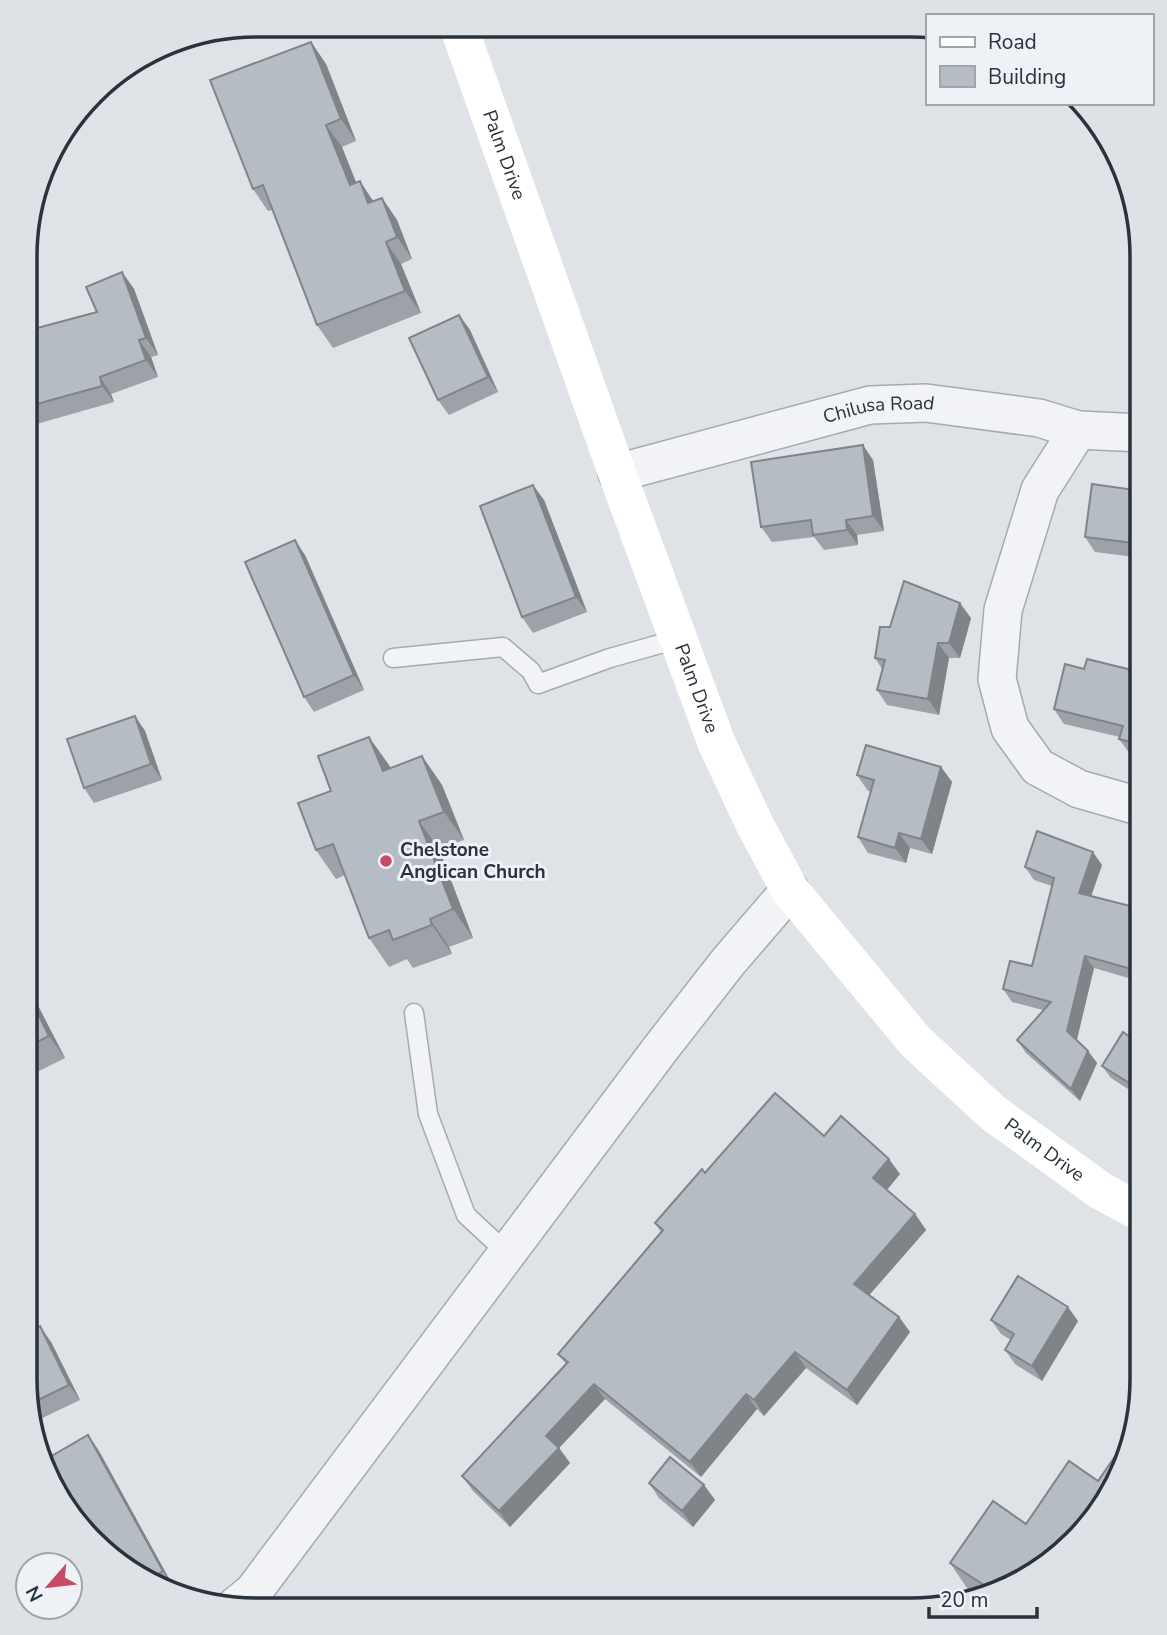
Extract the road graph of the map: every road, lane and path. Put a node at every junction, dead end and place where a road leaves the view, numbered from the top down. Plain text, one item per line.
1 (462, 37) edge
2 (1078, 430) junction
3 (1130, 432) edge
4 (617, 473) junction
5 (678, 639) junction
6 (393, 658) dead end
7 (1130, 803) edge
8 (790, 890) junction
9 (414, 1013) dead end
10 (1130, 1207) edge
11 (508, 1254) junction
12 (246, 1597) edge

1 - 4 street, Palm Drive
2 - 3 street, Chilusa Road
2 - 4 street, Chilusa Road
2 - 7 street
4 - 5 street, Palm Drive
5 - 6 lane
5 - 8 street, Palm Drive
8 - 10 street, Palm Drive
8 - 11 street
9 - 11 lane
11 - 12 street

